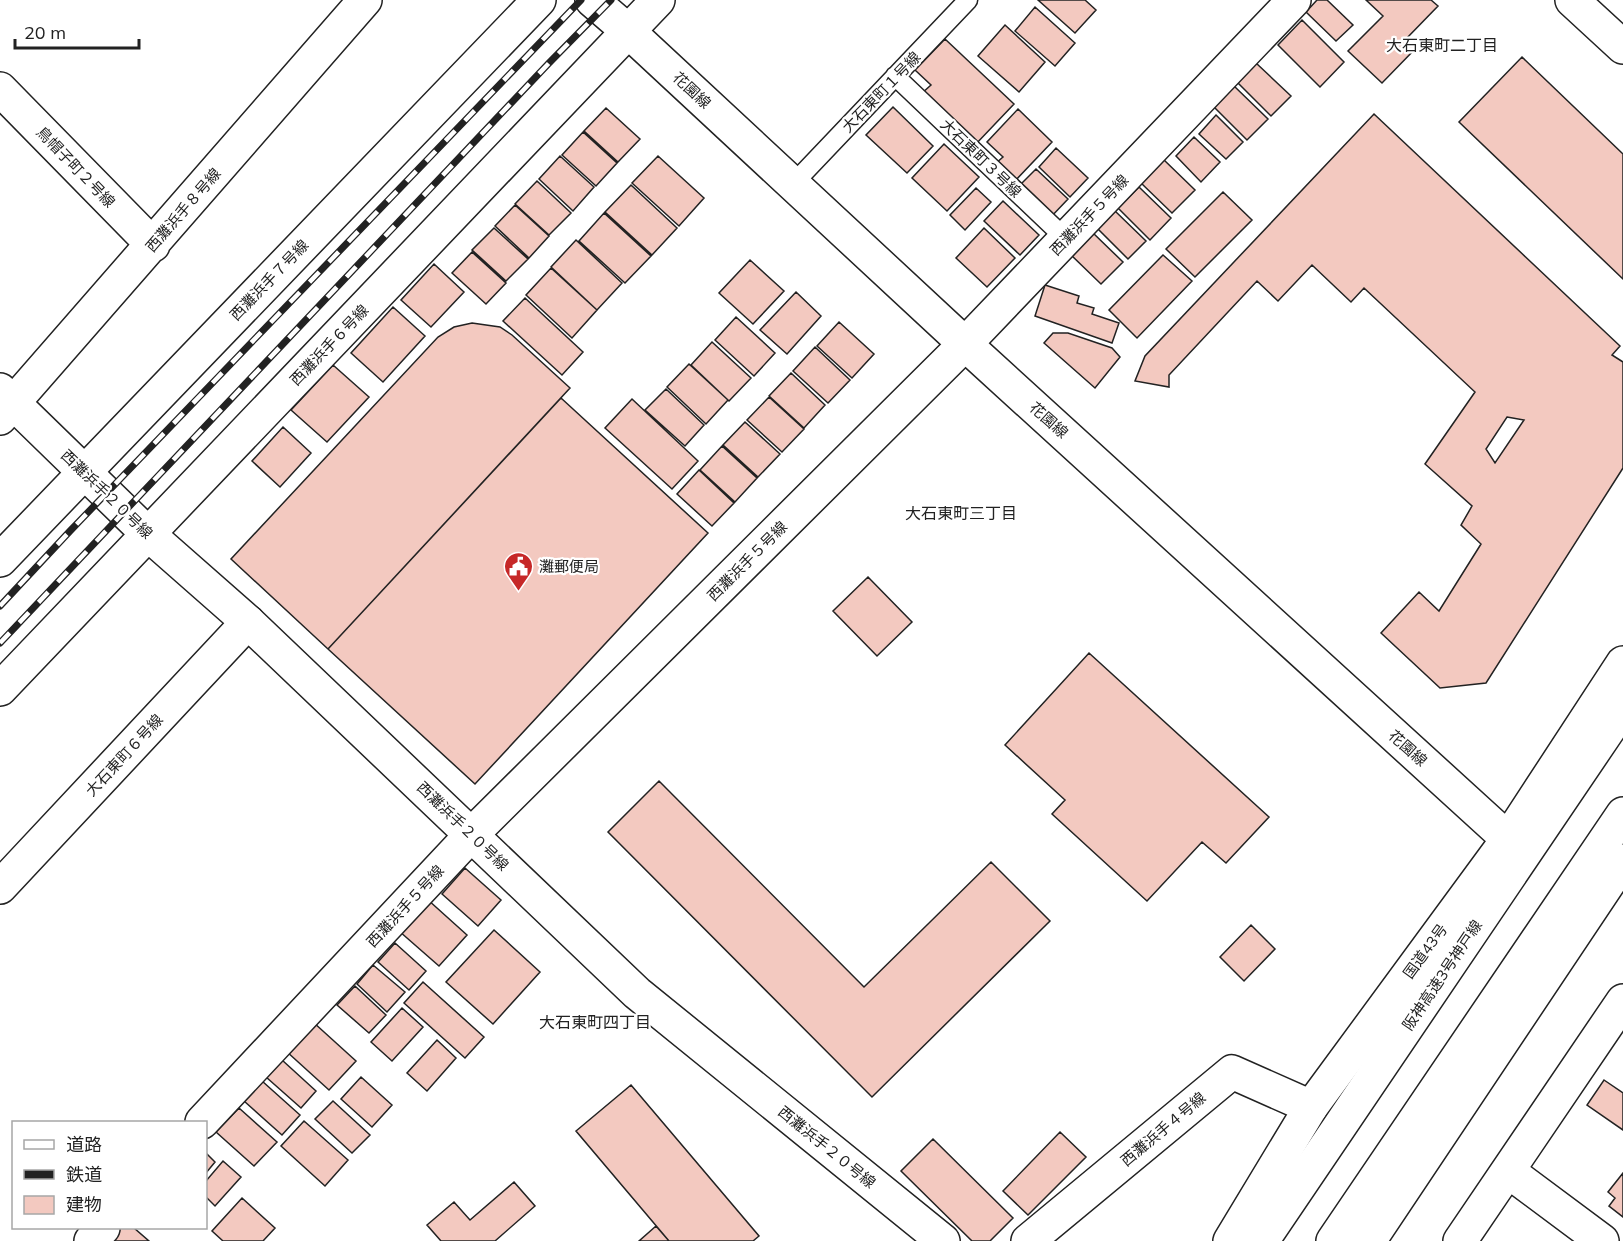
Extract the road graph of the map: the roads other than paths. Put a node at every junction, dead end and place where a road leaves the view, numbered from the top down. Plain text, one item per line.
1 (365, 0) edge
2 (539, 0) edge
3 (592, 0) edge
4 (658, 0) edge
5 (968, 0) edge
6 (1294, 0) edge
7 (1572, 0) edge
8 (628, 31) junction
9 (1623, 46) edge
10 (896, 76) junction
11 (0, 89) edge
12 (793, 184) junction
13 (1066, 239) junction
14 (153, 245) junction
15 (965, 344) junction
16 (5, 404) edge
17 (83, 472) junction
18 (148, 534) junction
19 (0, 560) edge
20 (248, 622) junction
21 (1623, 663) edge
22 (0, 689) edge
23 (1623, 708) edge
24 (1623, 814) edge
25 (472, 834) junction
26 (1508, 838) junction
27 (1623, 861) edge
28 (0, 887) edge
29 (1623, 1001) edge
30 (1311, 1107) junction
31 (203, 1121) edge
32 (1508, 1171) junction
33 (101, 1229) edge
34 (91, 1241) edge
35 (944, 1241) edge
36 (1028, 1241) edge
37 (1230, 1241) edge
38 (1262, 1241) edge
39 (1333, 1241) edge
40 (1369, 1241) edge
41 (1460, 1241) edge
42 (1602, 1241) edge

1 - 14 main road, 西灘浜手８号線
2 - 17 main road, 西灘浜手７号線
3 - 8 main road, 花園線
4 - 8 main road, 西灘浜手６号線
5 - 10 lane, 大石東町１号線
6 - 13 main road, 西灘浜手５号線
7 - 9 main road
8 - 12 main road, 花園線
8 - 18 main road, 西灘浜手６号線
10 - 12 lane, 大石東町１号線
10 - 13 lane, 大石東町３号線
11 - 14 main road, 鳥帽子町２号線
12 - 15 main road, 花園線
13 - 15 main road, 西灘浜手５号線
14 - 16 main road, 西灘浜手８号線
15 - 25 main road, 西灘浜手５号線
15 - 26 main road, 花園線
16 - 17 main road, 西灘浜手２０号線
17 - 18 main road, 西灘浜手２０号線
17 - 19 main road, 西灘浜手７号線
18 - 20 main road, 西灘浜手２０号線
18 - 22 main road, 西灘浜手６号線
20 - 25 main road, 西灘浜手２０号線
20 - 28 main road, 大石東町６号線
21 - 26 main road, 国道43号
23 - 38 main road, 阪神高速3号神戸線
24 - 39 main road
25 - 31 main road, 西灘浜手５号線
25 - 35 main road, 西灘浜手２０号線
26 - 30 main road, 国道43号
27 - 40 main road
29 - 32 main road
30 - 36 main road, 西灘浜手４号線
30 - 37 main road, 国道43号
32 - 41 main road
32 - 42 main road
33 - 34 main road

